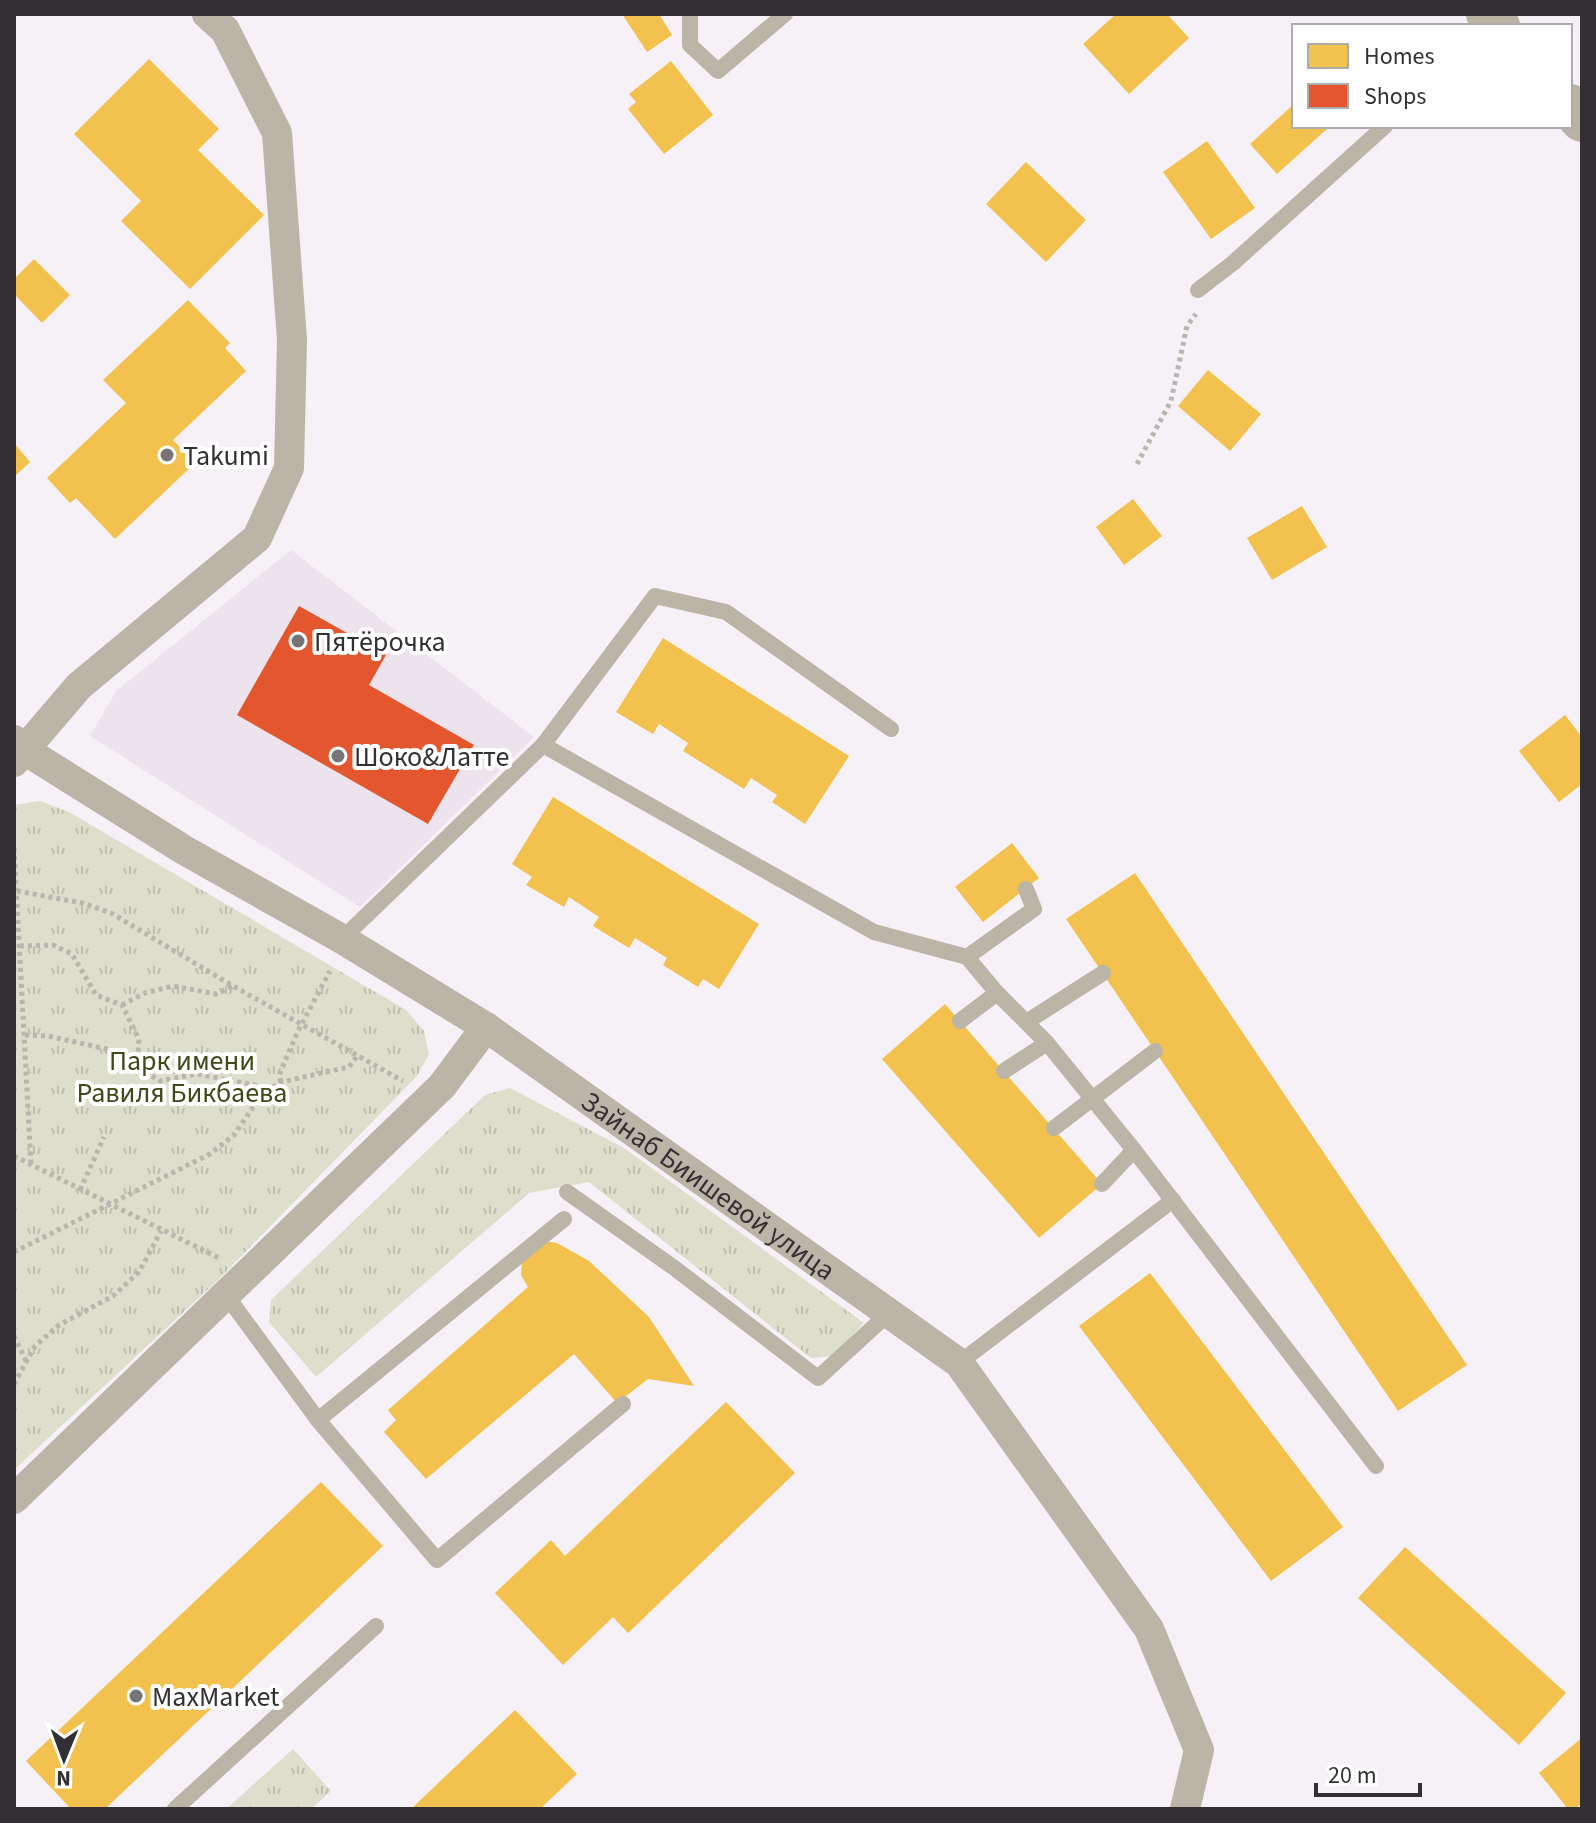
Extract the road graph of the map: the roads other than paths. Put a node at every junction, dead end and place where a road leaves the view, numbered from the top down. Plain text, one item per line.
1 (207, 14) edge
2 (690, 14) edge
3 (785, 14) edge
4 (1383, 128) edge
5 (1198, 290) dead end
6 (891, 729) dead end
7 (543, 745) junction
8 (18, 751) edge
9 (1026, 889) dead end
10 (342, 939) junction
11 (967, 957) junction
12 (1103, 973) dead end
13 (997, 993) junction
14 (960, 1021) dead end
15 (1028, 1021) junction
16 (486, 1027) junction
17 (1047, 1043) junction
18 (1155, 1051) dead end
19 (1004, 1071) dead end
20 (1091, 1098) junction
21 (1054, 1128) dead end
22 (1134, 1150) junction
23 (1102, 1184) dead end
24 (567, 1192) dead end
25 (1173, 1200) junction
26 (564, 1219) dead end
27 (237, 1285) junction
28 (889, 1313) junction
29 (959, 1363) junction
30 (623, 1404) dead end
31 (318, 1420) junction
32 (1376, 1466) dead end
33 (14, 1499) edge
34 (376, 1626) dead end
35 (175, 1809) edge
36 (1185, 1809) edge

1 - 8 street
2 - 3 lane
4 - 5 lane
6 - 7 lane
7 - 10 lane
7 - 11 lane
8 - 10 street, Зайнаб Биишевой улица
9 - 11 lane
10 - 16 street, Зайнаб Биишевой улица
11 - 13 lane
12 - 15 lane
13 - 14 lane
13 - 15 lane
15 - 17 lane
16 - 27 street
16 - 28 street, Зайнаб Биишевой улица
17 - 19 lane
17 - 20 lane
18 - 20 lane
20 - 21 lane
20 - 22 lane
22 - 23 lane
22 - 25 lane
24 - 28 lane
25 - 29 lane
25 - 32 lane
26 - 31 lane
27 - 31 lane
27 - 33 street
28 - 29 street, Зайнаб Биишевой улица
29 - 36 street, Зайнаб Биишевой улица
30 - 31 lane
34 - 35 lane

